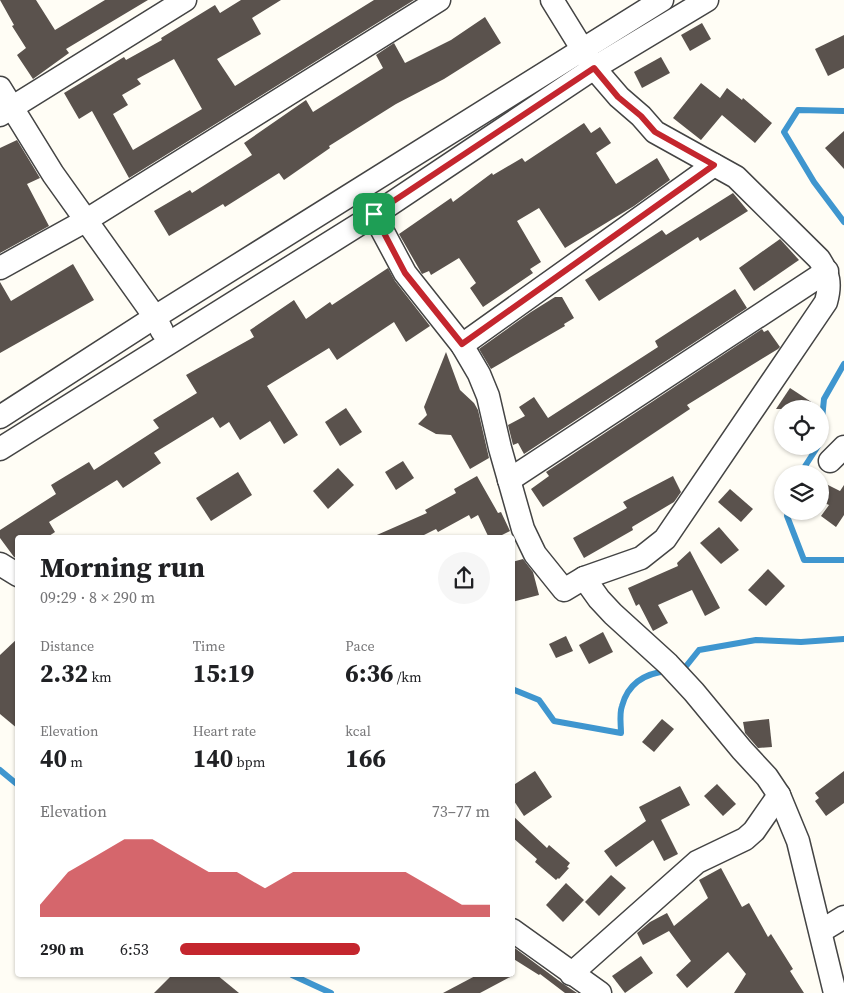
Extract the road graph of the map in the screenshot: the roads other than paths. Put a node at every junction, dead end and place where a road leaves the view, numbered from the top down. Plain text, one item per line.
1 (185, 0) edge
2 (439, 0) edge
3 (552, 0) edge
4 (662, 0) edge
5 (707, 0) edge
6 (588, 59) junction
7 (0, 88) edge
8 (6, 112) edge
9 (714, 165) junction
10 (374, 214) junction
11 (85, 221) junction
12 (0, 268) edge
13 (827, 271) junction
14 (155, 317) junction
15 (169, 343) junction
16 (462, 344) junction
17 (0, 417) edge
18 (0, 449) edge
19 (509, 480) junction
20 (0, 564) edge
21 (15, 573) edge
22 (584, 578) junction
23 (779, 795) junction
24 (844, 917) edge
25 (515, 932) edge
26 (821, 932) junction
27 (572, 974) junction
28 (600, 993) edge
29 (834, 993) edge

1 - 8 street
2 - 11 street
3 - 6 street
4 - 6 street
5 - 6 street
6 - 9 street
6 - 10 street
6 - 14 street
7 - 8 street
8 - 11 street
9 - 13 street
9 - 16 street
10 - 15 street
10 - 16 street
11 - 12 street
11 - 14 street
13 - 19 street
13 - 22 street
14 - 15 street
14 - 17 street
15 - 18 street
16 - 19 street
19 - 22 street
20 - 21 street
22 - 23 street
23 - 26 street
23 - 27 street
24 - 26 street
25 - 27 street
26 - 29 street
27 - 28 street

